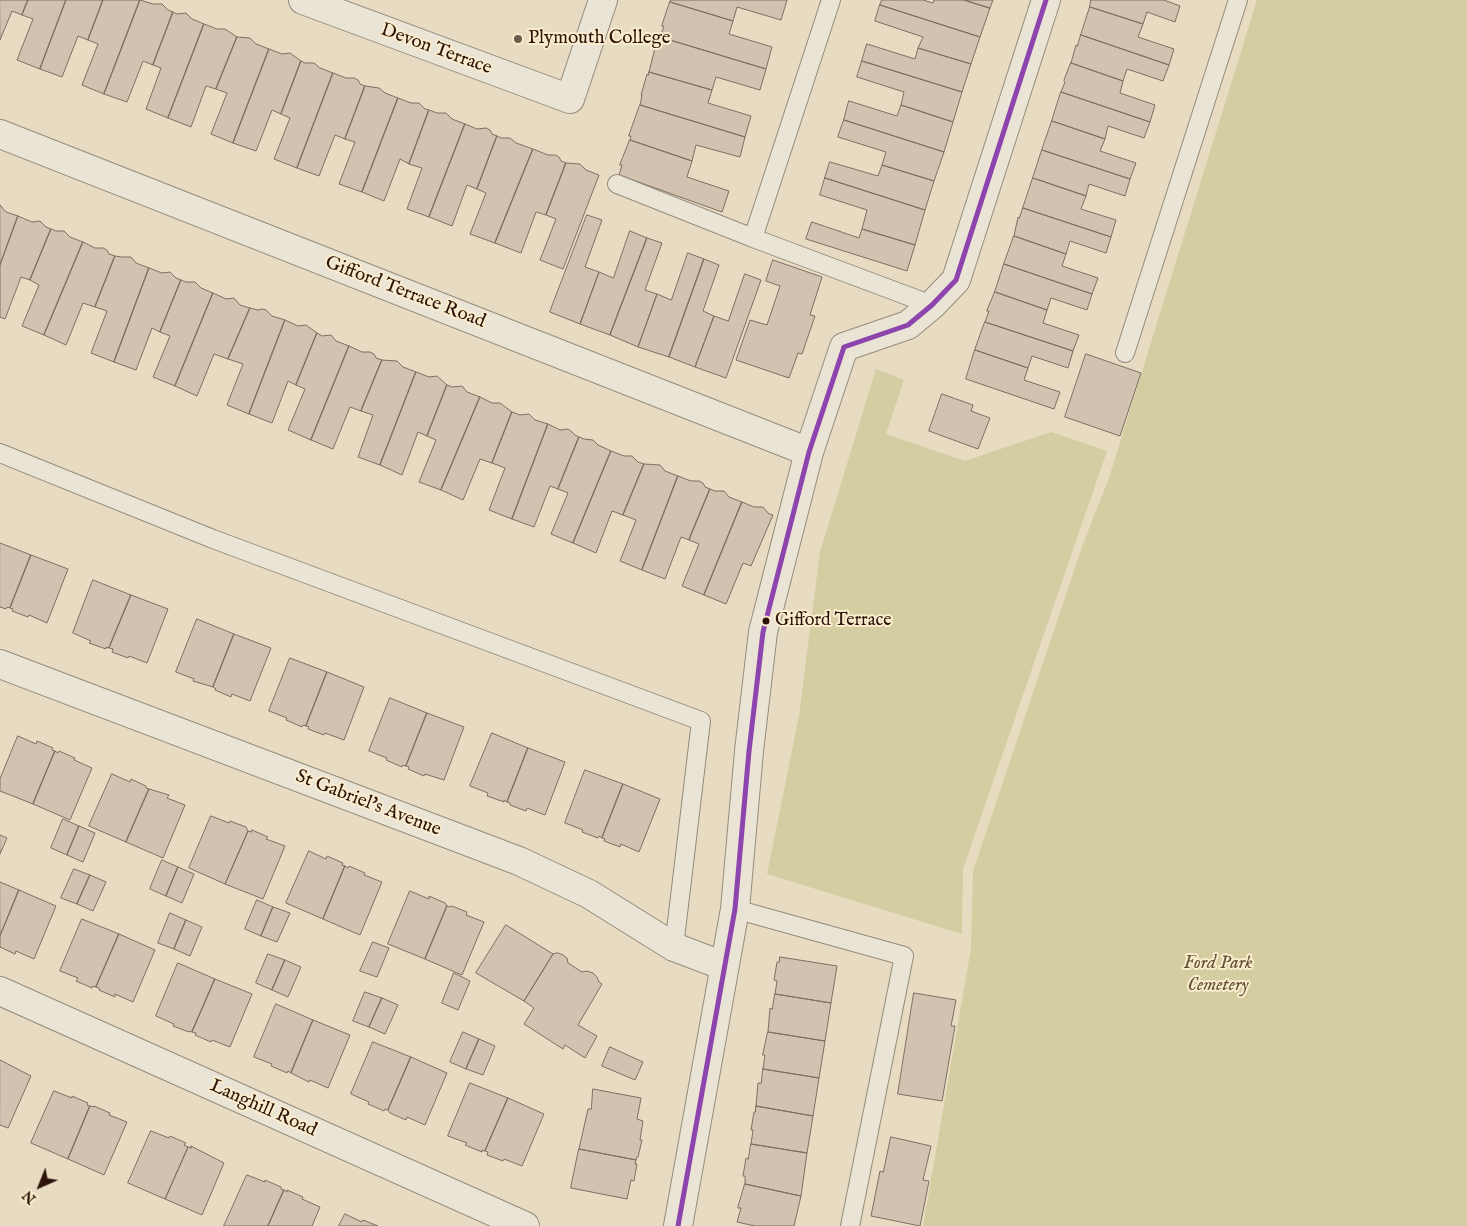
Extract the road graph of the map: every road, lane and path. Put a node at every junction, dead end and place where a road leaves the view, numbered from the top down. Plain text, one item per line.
1 (303, 0) edge
2 (603, 0) edge
3 (831, 0) edge
4 (1046, 0) edge
5 (1238, 0) edge
6 (0, 134) edge
7 (617, 184) dead end
8 (753, 238) junction
9 (932, 305) junction
10 (1125, 353) dead end
11 (809, 452) junction
12 (0, 453) edge
13 (0, 664) edge
14 (735, 909) junction
15 (674, 947) junction
16 (724, 966) junction
17 (0, 991) edge
18 (525, 1226) edge
19 (678, 1226) edge
20 (850, 1226) edge

1 - 2 street, Devon Terrace
3 - 8 lane
4 - 9 street
5 - 10 lane
6 - 11 street, Gifford Terrace Road
7 - 8 lane
8 - 9 lane
9 - 11 street
11 - 14 street
12 - 15 lane
13 - 15 street, St Gabriel's Avenue
14 - 16 street
14 - 20 lane
15 - 16 street, St Gabriel's Avenue
16 - 19 street
17 - 18 street, Langhill Road

